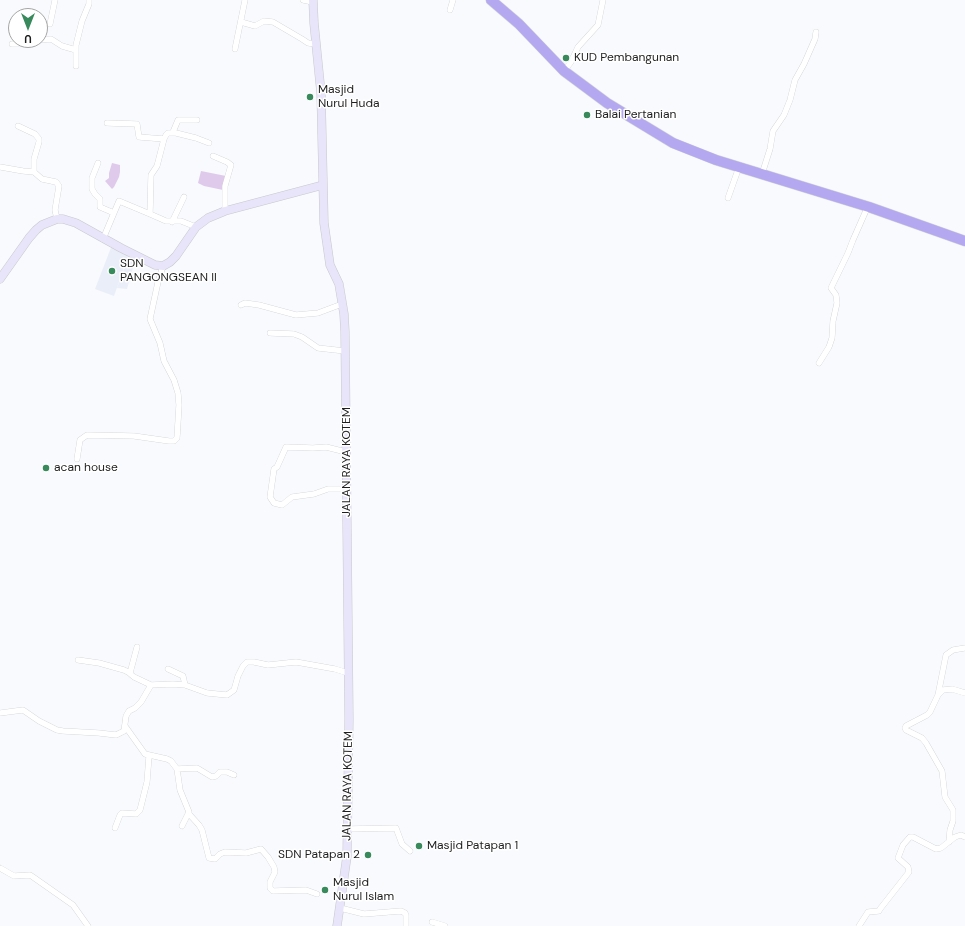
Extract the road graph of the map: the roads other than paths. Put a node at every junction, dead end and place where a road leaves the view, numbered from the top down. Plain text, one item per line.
1 (56, 0) edge
2 (88, 0) edge
3 (245, 0) edge
4 (303, 0) edge
5 (453, 0) edge
6 (492, 0) edge
7 (603, 0) edge
8 (313, 1) edge
9 (450, 10) dead end
10 (241, 22) junction
11 (50, 24) dead end
12 (816, 32) dead end
13 (48, 39) edge
14 (316, 44) junction
15 (235, 49) dead end
16 (76, 50) junction
17 (76, 66) dead end
18 (564, 71) junction
19 (197, 120) dead end
20 (107, 123) dead end
21 (18, 126) dead end
22 (173, 132) junction
23 (164, 139) junction
24 (210, 143) dead end
25 (212, 156) dead end
26 (98, 163) dead end
27 (0, 167) edge
28 (739, 167) junction
29 (34, 172) junction
30 (762, 174) junction
31 (323, 185) junction
32 (184, 197) dead end
33 (728, 198) dead end
34 (868, 206) junction
35 (225, 211) junction
36 (114, 213) junction
37 (150, 214) junction
38 (57, 219) junction
39 (172, 222) junction
40 (196, 226) junction
41 (103, 238) junction
42 (965, 241) edge
43 (163, 266) junction
44 (0, 279) edge
45 (342, 304) junction
46 (241, 305) dead end
47 (270, 333) dead end
48 (345, 351) junction
49 (819, 363) dead end
50 (346, 452) junction
51 (77, 459) dead end
52 (346, 489) junction
53 (137, 647) dead end
54 (965, 648) edge
55 (78, 660) dead end
56 (168, 669) dead end
57 (130, 673) junction
58 (348, 673) junction
59 (151, 685) junction
60 (184, 685) junction
61 (965, 693) edge
62 (938, 695) junction
63 (0, 713) edge
64 (125, 726) junction
65 (149, 756) junction
66 (177, 769) junction
67 (234, 775) dead end
68 (189, 814) junction
69 (182, 826) dead end
70 (116, 828) dead end
71 (348, 828) junction
72 (965, 836) edge
73 (949, 842) junction
74 (410, 851) dead end
75 (0, 868) edge
76 (317, 894) dead end
77 (340, 908) junction
78 (432, 922) dead end
79 (88, 926) edge
80 (337, 926) edge
81 (406, 926) edge
82 (445, 926) edge
83 (860, 926) edge

1 - 11 street
2 - 16 street
3 - 10 street
4 - 8 street
5 - 9 street
6 - 18 highway
7 - 18 street
8 - 14 street, JALAN RAYA KOTEM
10 - 14 street
10 - 15 street
12 - 30 street
13 - 16 street
14 - 31 street, JALAN RAYA KOTEM
16 - 17 street
18 - 28 highway
19 - 22 street
20 - 23 street
21 - 29 street
22 - 23 street
22 - 24 street
23 - 37 street
25 - 35 street
26 - 36 street
27 - 29 street
28 - 30 highway
28 - 33 street
29 - 38 street
30 - 34 highway
31 - 35 street
31 - 45 street, JALAN RAYA KOTEM
32 - 39 street
34 - 42 highway
34 - 49 street
35 - 40 street
36 - 37 street
36 - 41 street
37 - 39 street
38 - 41 street
38 - 44 street
39 - 40 street
40 - 43 street
41 - 43 street
43 - 51 street
45 - 46 street
45 - 48 street, JALAN RAYA KOTEM
47 - 48 street
48 - 50 street, JALAN RAYA KOTEM
50 - 52 street, JALAN RAYA KOTEM
50 - 52 street
52 - 58 street, JALAN RAYA KOTEM
53 - 57 street
54 - 62 street
55 - 57 street
56 - 60 street
57 - 59 street
58 - 60 street
58 - 71 street, JALAN RAYA KOTEM
59 - 60 street
59 - 64 street
61 - 62 street
62 - 73 street
63 - 64 street
64 - 65 street
65 - 66 street
65 - 70 street
66 - 67 street
66 - 68 street
68 - 69 street
68 - 76 street
71 - 74 street
71 - 77 street, JALAN RAYA KOTEM
72 - 73 street
73 - 83 street
75 - 79 street
77 - 80 street, JALAN RAYA KOTEM
77 - 81 street
78 - 82 street

